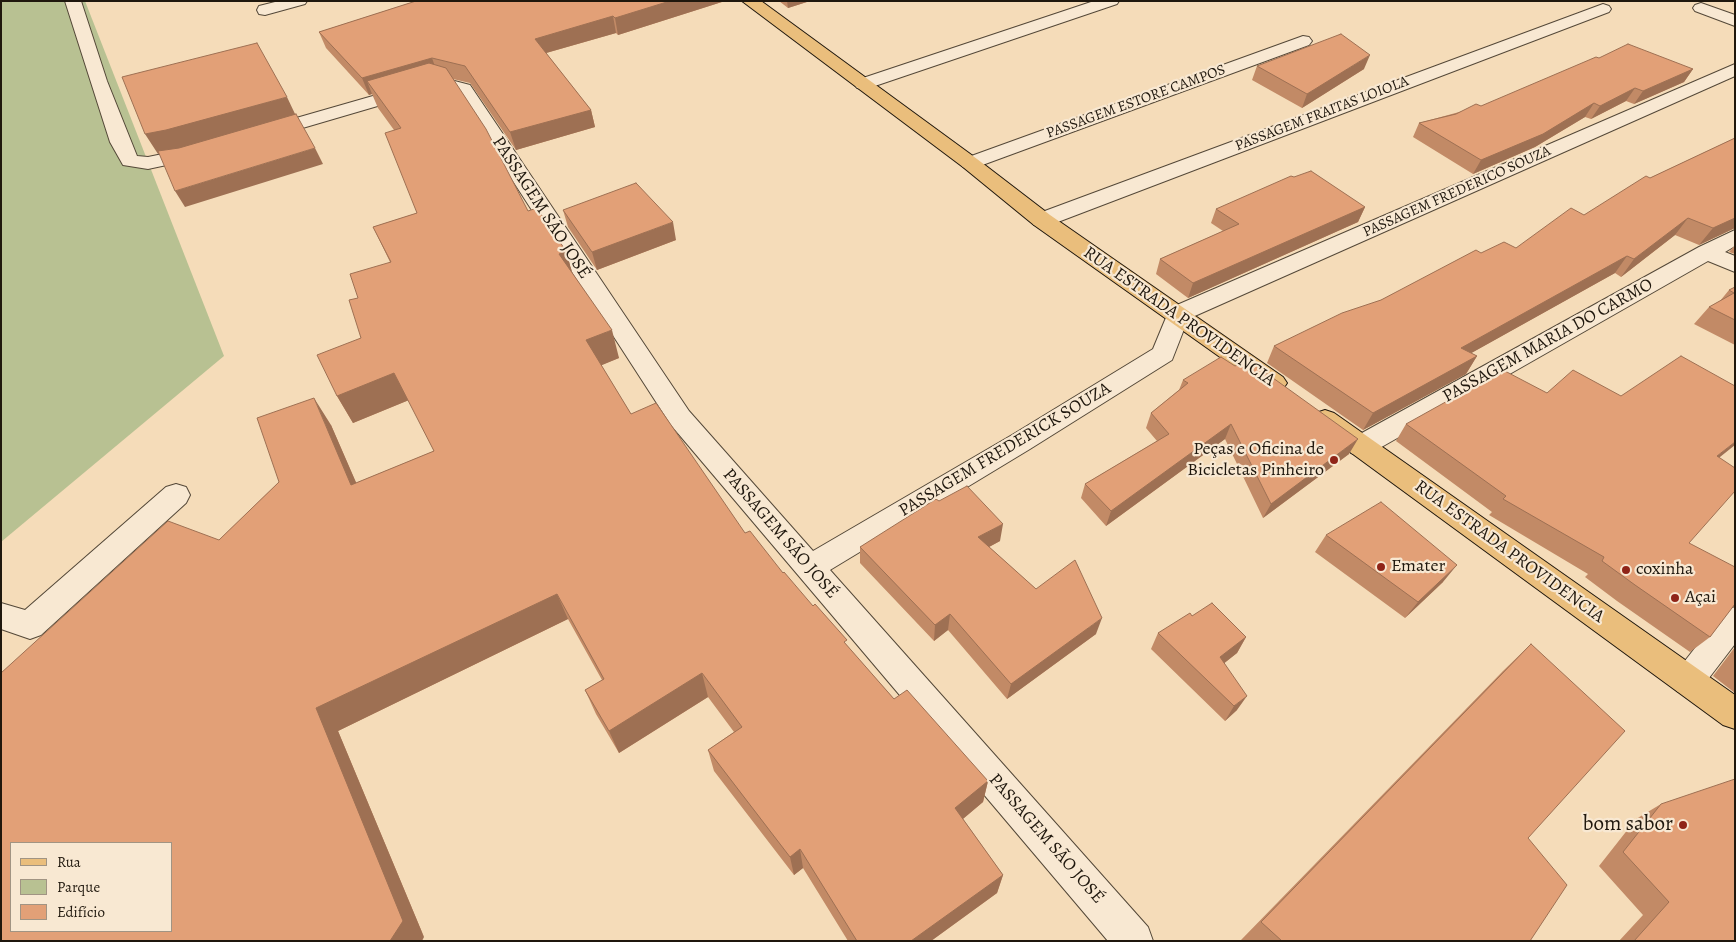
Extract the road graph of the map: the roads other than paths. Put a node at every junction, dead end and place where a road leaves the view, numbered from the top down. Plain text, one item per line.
1 (73, 1) edge
2 (299, 1) edge
3 (750, 1) edge
4 (1112, 1) edge
5 (1602, 8) dead end
6 (1701, 8) dead end
7 (265, 10) dead end
8 (1735, 21) edge
9 (1303, 41) dead end
10 (1735, 69) edge
11 (863, 84) junction
12 (251, 137) edge
13 (214, 148) edge
14 (970, 163) junction
15 (1042, 220) junction
16 (1735, 237) edge
17 (1707, 252) junction
18 (1735, 265) edge
19 (1178, 314) junction
20 (1361, 446) junction
21 (176, 495) dead end
22 (809, 568) junction
23 (1, 616) edge
24 (1735, 620) edge
25 (1688, 681) junction
26 (1735, 714) edge
27 (1134, 941) edge

1 - 13 street
2 - 7 street
3 - 11 main road, RUA ESTRADA PROVIDENCIA
4 - 11 street
5 - 15 street, PASSAGEM FRAITAS LOIOLA
6 - 8 street
9 - 14 street, PASSAGEM ESTORE CAMPOS
10 - 19 street, PASSAGEM FREDERICO SOUZA
11 - 14 main road, RUA ESTRADA PROVIDENCIA
12 - 22 street, PASSAGEM SÃO JOSÉ
14 - 15 main road, RUA ESTRADA PROVIDENCIA
15 - 19 main road, RUA ESTRADA PROVIDENCIA
16 - 17 street, PASSAGEM MARIA DO CARMO
17 - 18 street
17 - 20 street, PASSAGEM MARIA DO CARMO
19 - 20 main road, RUA ESTRADA PROVIDENCIA
19 - 22 street, PASSAGEM FREDERICK SOUZA
20 - 25 main road, RUA ESTRADA PROVIDENCIA
21 - 23 street
22 - 27 street, PASSAGEM SÃO JOSÉ
24 - 25 street
25 - 26 main road, RUA ESTRADA PROVIDENCIA

